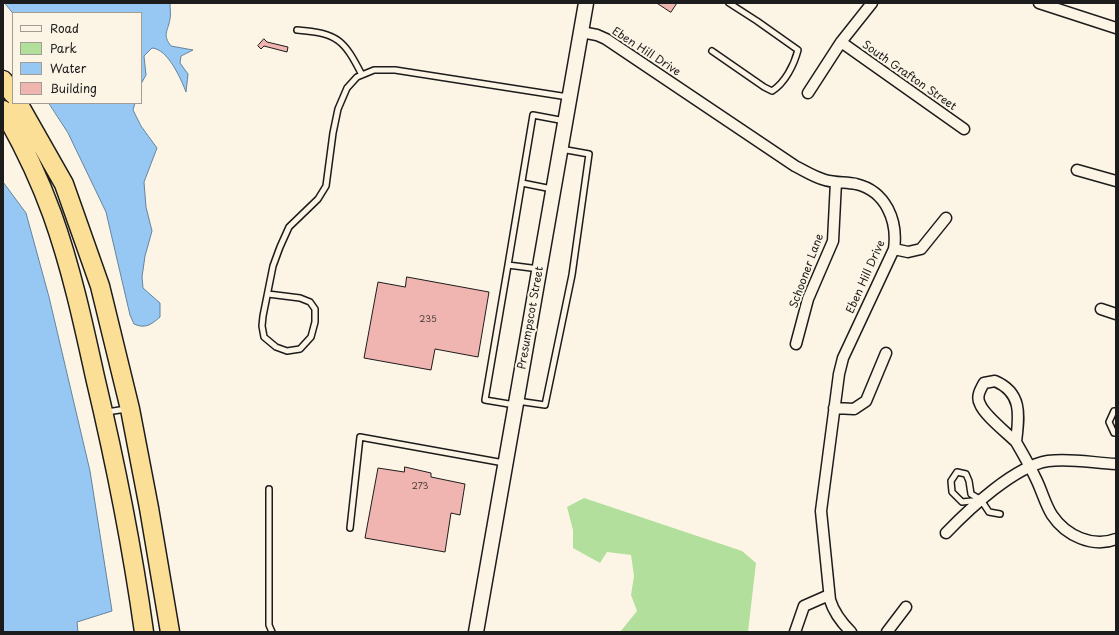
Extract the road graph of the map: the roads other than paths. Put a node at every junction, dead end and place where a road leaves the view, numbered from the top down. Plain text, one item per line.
1 (586, 3) edge
2 (729, 3) edge
3 (872, 3) edge
4 (1038, 3) edge
5 (1116, 28) edge
6 (297, 30) dead end
7 (581, 32) junction
8 (841, 42) junction
9 (712, 51) dead end
10 (362, 75) junction
11 (3, 80) edge
12 (12, 93) edge
13 (808, 93) dead end
14 (570, 97) junction
15 (19, 104) edge
16 (3, 110) edge
17 (566, 121) junction
18 (964, 129) dead end
19 (561, 149) junction
20 (1077, 170) dead end
21 (836, 182) junction
22 (1116, 182) edge
23 (522, 183) junction
24 (554, 189) junction
25 (946, 218) dead end
26 (894, 249) junction
27 (508, 265) junction
28 (539, 269) junction
29 (268, 294) junction
30 (1101, 309) dead end
31 (1116, 314) edge
32 (796, 344) dead end
33 (886, 353) dead end
34 (516, 403) junction
35 (834, 408) junction
36 (130, 409) junction
37 (1116, 411) edge
38 (104, 413) junction
39 (1116, 434) edge
40 (1016, 442) junction
41 (505, 463) junction
42 (1116, 464) edge
43 (1030, 467) junction
44 (268, 489) dead end
45 (981, 500) junction
46 (1000, 514) dead end
47 (350, 528) dead end
48 (946, 533) dead end
49 (1116, 539) edge
50 (829, 595) junction
51 (906, 607) dead end
52 (144, 632) edge
53 (170, 632) edge
54 (272, 632) edge
55 (476, 632) edge
56 (795, 632) edge
57 (851, 632) edge
58 (887, 632) edge

1 - 7 street, Presumpscot Street
2 - 9 lane
3 - 8 street
4 - 5 street
6 - 10 lane
7 - 14 street, Presumpscot Street
7 - 21 street, Eben Hill Drive
8 - 13 street
8 - 18 street, South Grafton Street
10 - 14 lane
10 - 29 lane
11 - 12 highway
14 - 17 street, Presumpscot Street
15 - 36 highway
16 - 38 highway
17 - 19 street, Presumpscot Street
17 - 23 lane
19 - 24 street, Presumpscot Street
19 - 34 lane
20 - 22 street
21 - 26 street, Eben Hill Drive
21 - 32 street, Schooner Lane
23 - 24 lane
23 - 27 lane
24 - 28 street, Presumpscot Street
25 - 26 street
26 - 35 street, Eben Hill Drive
27 - 28 lane
27 - 34 lane
28 - 34 street, Presumpscot Street
29 - 29 lane
30 - 31 street
33 - 35 street
34 - 41 street, Presumpscot Street
35 - 50 street, Eben Hill Drive
36 - 38 lane
36 - 53 highway
37 - 39 lane
38 - 52 highway
40 - 40 street
40 - 43 street
41 - 47 lane
41 - 55 street, Presumpscot Street
42 - 43 street
43 - 45 street
43 - 49 street
44 - 54 lane
45 - 45 lane
45 - 46 lane
45 - 48 street
50 - 56 street
50 - 57 street, Eben Hill Drive
51 - 58 street

